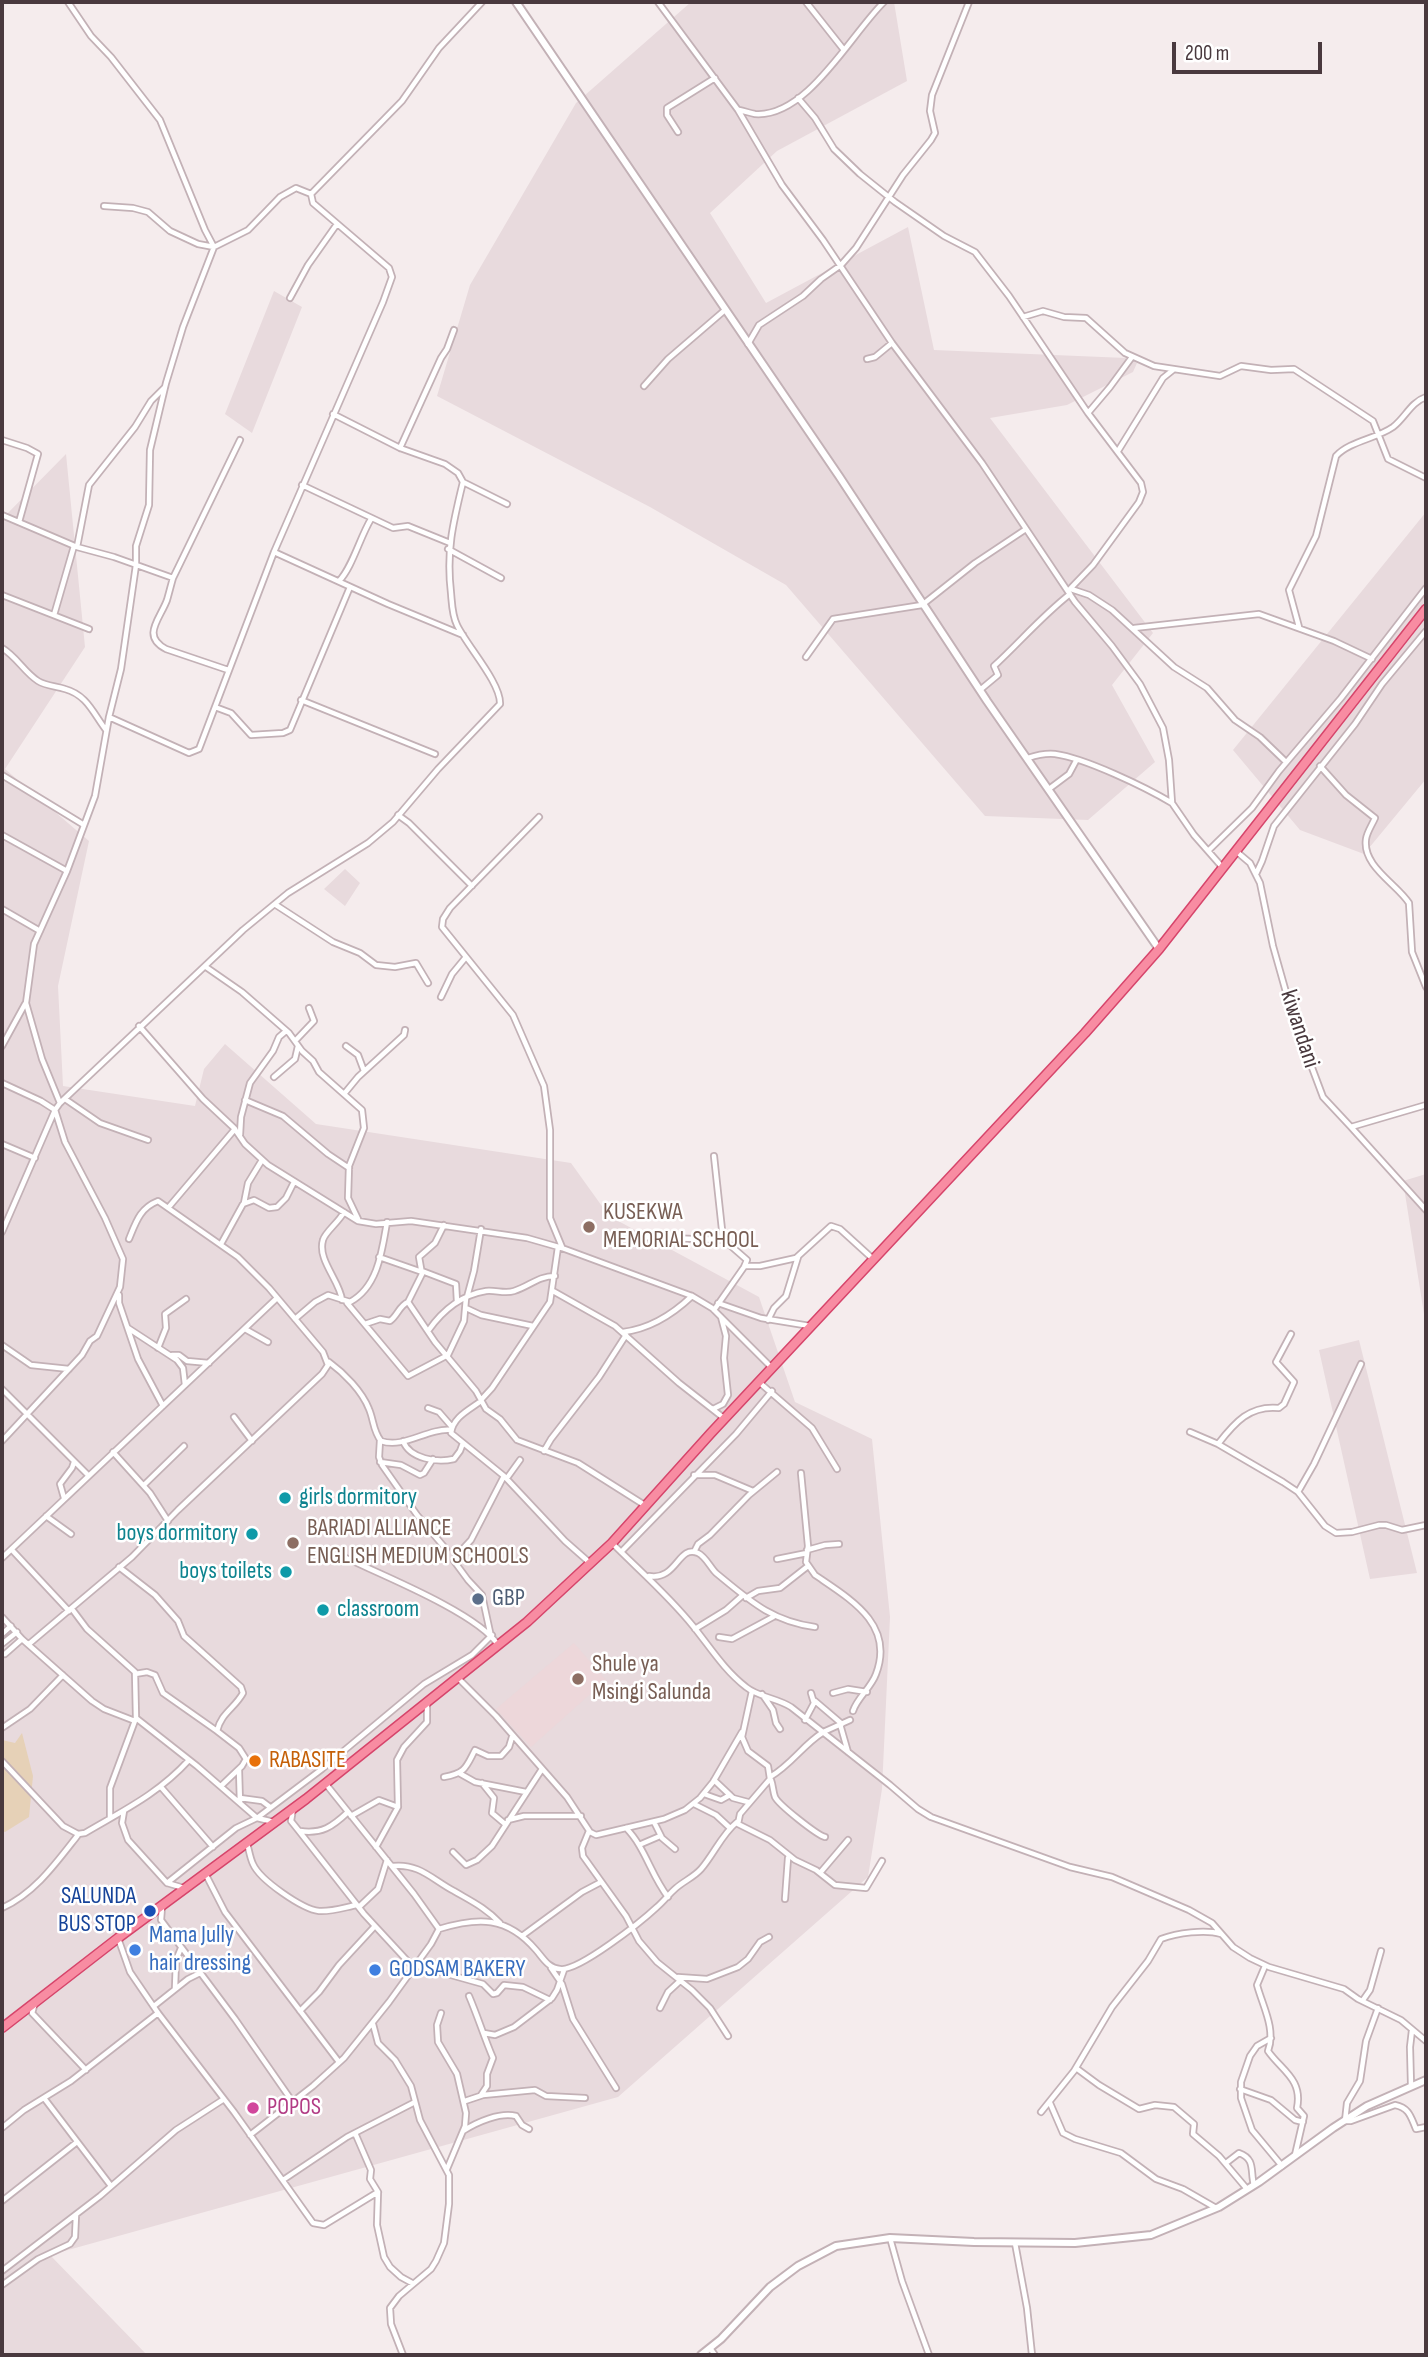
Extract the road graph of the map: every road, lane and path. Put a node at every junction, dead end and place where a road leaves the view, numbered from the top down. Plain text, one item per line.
1 (68, 2) edge
2 (482, 2) edge
3 (516, 2) edge
4 (658, 2) edge
5 (806, 2) edge
6 (884, 2) edge
7 (970, 2) edge
8 (844, 50) junction
9 (715, 78) junction
10 (798, 97) junction
11 (738, 110) junction
12 (678, 132) dead end
13 (311, 194) junction
14 (889, 198) junction
15 (104, 206) dead end
16 (337, 224) junction
17 (214, 247) junction
18 (841, 265) junction
19 (290, 298) dead end
20 (725, 310) junction
21 (1023, 317) junction
22 (454, 330) dead end
23 (892, 343) junction
24 (748, 344) junction
25 (1132, 357) junction
26 (867, 359) dead end
27 (1174, 370) junction
28 (644, 386) dead end
29 (165, 387) junction
30 (1426, 397) edge
31 (1087, 413) junction
32 (333, 414) junction
33 (1378, 433) junction
34 (2, 440) edge
35 (240, 440) dead end
36 (400, 448) junction
37 (1118, 451) junction
38 (1426, 478) edge
39 (463, 482) junction
40 (302, 485) junction
41 (507, 504) dead end
42 (2, 515) edge
43 (371, 519) junction
44 (19, 522) junction
45 (1026, 529) junction
46 (75, 546) junction
47 (449, 546) junction
48 (274, 552) junction
49 (136, 565) junction
50 (173, 578) junction
51 (501, 578) dead end
52 (339, 581) junction
53 (350, 587) junction
54 (1426, 588) edge
55 (1069, 591) junction
56 (2, 595) edge
57 (922, 605) junction
58 (1426, 608) edge
59 (53, 616) junction
60 (1300, 627) junction
61 (89, 629) dead end
62 (1133, 629) junction
63 (1426, 631) edge
64 (464, 635) junction
65 (2, 648) edge
66 (806, 657) dead end
67 (1372, 659) junction
68 (228, 670) junction
69 (980, 691) junction
70 (302, 700) junction
71 (215, 707) junction
72 (108, 718) junction
73 (106, 731) junction
74 (435, 754) dead end
75 (1028, 758) junction
76 (1076, 761) junction
77 (1286, 762) junction
78 (1320, 766) junction
79 (2, 775) edge
80 (1049, 789) junction
81 (1172, 803) junction
82 (398, 815) junction
83 (539, 817) dead end
84 (84, 825) junction
85 (2, 835) edge
86 (1209, 851) junction
87 (1236, 851) junction
88 (1223, 868) junction
89 (67, 871) junction
90 (1256, 874) junction
91 (472, 886) junction
92 (276, 905) junction
93 (2, 909) edge
94 (40, 931) junction
95 (1159, 948) junction
96 (466, 957) junction
97 (206, 967) junction
98 (428, 983) dead end
99 (1426, 987) edge
100 (441, 997) dead end
101 (26, 1003) junction
102 (309, 1008) dead end
103 (139, 1026) junction
104 (405, 1030) dead end
105 (286, 1031) junction
106 (3, 1042) edge
107 (296, 1043) junction
108 (346, 1046) dead end
109 (364, 1071) junction
110 (274, 1077) dead end
111 (2, 1083) edge
112 (344, 1095) junction
113 (245, 1100) junction
114 (62, 1101) junction
115 (1426, 1105) edge
116 (55, 1110) junction
117 (1351, 1127) junction
118 (235, 1129) junction
119 (240, 1136) junction
120 (148, 1140) dead end
121 (2, 1144) edge
122 (714, 1156) dead end
123 (34, 1158) junction
124 (262, 1160) junction
125 (349, 1168) junction
126 (294, 1182) junction
127 (244, 1203) junction
128 (168, 1208) junction
129 (1426, 1210) edge
130 (344, 1212) junction
131 (358, 1221) junction
132 (387, 1222) junction
133 (443, 1225) junction
134 (481, 1229) junction
135 (2, 1232) edge
136 (638, 1237) dead end
137 (129, 1239) dead end
138 (724, 1240) junction
139 (221, 1244) junction
140 (560, 1247) junction
141 (379, 1257) junction
142 (798, 1257) junction
143 (874, 1260) junction
144 (745, 1266) junction
145 (422, 1271) junction
146 (555, 1276) junction
147 (118, 1291) junction
148 (553, 1291) junction
149 (692, 1296) junction
150 (466, 1297) junction
151 (277, 1298) junction
152 (186, 1299) dead end
153 (344, 1302) junction
154 (408, 1302) junction
155 (458, 1302) junction
156 (718, 1303) junction
157 (466, 1308) junction
158 (714, 1310) junction
159 (721, 1317) junction
160 (295, 1320) junction
161 (768, 1320) junction
162 (365, 1324) junction
163 (533, 1326) junction
164 (811, 1326) junction
165 (128, 1328) junction
166 (245, 1329) junction
167 (428, 1331) junction
168 (624, 1334) junction
169 (1291, 1334) dead end
170 (268, 1342) dead end
171 (2, 1345) edge
172 (158, 1348) junction
173 (171, 1355) junction
174 (447, 1356) junction
175 (328, 1362) junction
176 (209, 1363) junction
177 (1360, 1364) dead end
178 (771, 1368) junction
179 (69, 1369) junction
180 (760, 1383) junction
181 (185, 1386) junction
182 (2, 1389) edge
183 (772, 1391) junction
184 (481, 1400) junction
185 (163, 1406) junction
186 (428, 1408) dead end
187 (712, 1410) junction
188 (26, 1414) junction
189 (234, 1417) dead end
190 (725, 1419) junction
191 (451, 1428) junction
192 (1191, 1432) dead end
193 (380, 1439) junction
194 (2, 1441) edge
195 (252, 1441) junction
196 (403, 1441) junction
197 (463, 1443) junction
198 (1218, 1444) junction
199 (184, 1446) dead end
200 (544, 1451) junction
201 (113, 1452) junction
202 (433, 1459) junction
203 (520, 1460) dead end
204 (74, 1462) junction
205 (380, 1462) junction
206 (837, 1469) dead end
207 (777, 1472) dead end
208 (801, 1473) dead end
209 (88, 1475) junction
210 (694, 1475) junction
211 (505, 1477) junction
212 (144, 1485) junction
213 (753, 1491) junction
214 (1298, 1492) junction
215 (64, 1498) junction
216 (646, 1506) junction
217 (46, 1516) junction
218 (167, 1521) junction
219 (1426, 1525) edge
220 (71, 1534) dead end
221 (612, 1543) junction
222 (839, 1544) dead end
223 (446, 1549) dead end
224 (12, 1550) junction
225 (621, 1552) junction
226 (694, 1552) junction
227 (807, 1552) junction
228 (2, 1558) edge
229 (346, 1558) dead end
230 (778, 1559) dead end
231 (591, 1564) junction
232 (808, 1566) junction
233 (119, 1567) junction
234 (648, 1576) junction
235 (744, 1596) junction
236 (70, 1610) junction
237 (774, 1616) junction
238 (2, 1617) edge
239 (11, 1626) junction
240 (815, 1627) dead end
241 (695, 1629) junction
242 (17, 1632) junction
243 (2, 1634) edge
244 (491, 1634) junction
245 (719, 1637) dead end
246 (22, 1639) junction
247 (2, 1644) edge
248 (29, 1644) junction
249 (499, 1645) junction
250 (5, 1654) dead end
251 (135, 1674) junction
252 (63, 1675) junction
253 (457, 1678) junction
254 (752, 1691) junction
255 (867, 1692) junction
256 (811, 1693) dead end
257 (833, 1693) dead end
258 (762, 1694) junction
259 (814, 1701) junction
260 (427, 1702) junction
261 (853, 1711) dead end
262 (136, 1719) junction
263 (805, 1720) junction
264 (850, 1720) dead end
265 (841, 1724) junction
266 (2, 1728) edge
267 (780, 1729) dead end
268 (217, 1731) junction
269 (742, 1732) junction
270 (822, 1733) junction
271 (512, 1737) junction
272 (848, 1752) junction
273 (190, 1759) junction
274 (2, 1761) edge
275 (239, 1769) junction
276 (542, 1769) junction
277 (459, 1773) junction
278 (444, 1777) dead end
279 (770, 1778) junction
280 (714, 1780) junction
281 (325, 1782) junction
282 (482, 1783) junction
283 (221, 1786) junction
284 (161, 1787) junction
285 (526, 1792) junction
286 (704, 1794) junction
287 (730, 1796) junction
288 (240, 1801) junction
289 (749, 1802) junction
290 (693, 1804) junction
291 (270, 1807) junction
292 (398, 1807) junction
293 (293, 1808) junction
294 (125, 1811) junction
295 (350, 1814) junction
296 (581, 1815) junction
297 (110, 1818) junction
298 (257, 1818) junction
299 (275, 1822) junction
300 (507, 1822) junction
301 (654, 1822) junction
302 (737, 1822) junction
303 (626, 1828) junction
304 (730, 1828) junction
305 (299, 1831) junction
306 (589, 1831) junction
307 (78, 1834) junction
308 (661, 1836) junction
309 (825, 1837) dead end
310 (848, 1840) dead end
311 (247, 1842) junction
312 (639, 1845) junction
313 (213, 1847) junction
314 (376, 1847) junction
315 (675, 1849) dead end
316 (453, 1852) dead end
317 (785, 1852) junction
318 (788, 1858) junction
319 (387, 1860) junction
320 (882, 1861) dead end
321 (800, 1863) junction
322 (393, 1866) junction
323 (205, 1872) junction
324 (820, 1873) junction
325 (601, 1882) junction
326 (167, 1883) junction
327 (184, 1888) junction
328 (668, 1897) junction
329 (785, 1899) dead end
330 (162, 1906) junction
331 (358, 1906) junction
332 (2, 1908) edge
333 (500, 1923) junction
334 (375, 1926) junction
335 (439, 1929) junction
336 (632, 1929) junction
337 (1223, 1935) junction
338 (522, 1936) junction
339 (769, 1937) dead end
340 (118, 1938) junction
341 (181, 1948) junction
342 (1381, 1951) dead end
343 (548, 1964) junction
344 (414, 1966) junction
345 (1265, 1966) junction
346 (564, 1969) junction
347 (200, 1973) junction
348 (679, 1978) junction
349 (559, 1980) junction
350 (175, 1989) junction
351 (469, 1996) dead end
352 (550, 2000) junction
353 (1362, 2001) junction
354 (35, 2002) junction
355 (154, 2006) junction
356 (660, 2008) dead end
357 (1378, 2008) junction
358 (300, 2011) junction
359 (441, 2013) dead end
360 (158, 2014) junction
361 (373, 2023) junction
362 (2, 2028) edge
363 (1413, 2029) junction
364 (484, 2033) junction
365 (728, 2036) dead end
366 (1270, 2038) junction
367 (1426, 2041) edge
368 (339, 2062) junction
369 (1076, 2067) junction
370 (86, 2070) junction
371 (1426, 2080) edge
372 (1410, 2085) junction
373 (617, 2088) dead end
374 (1240, 2089) junction
375 (481, 2095) junction
376 (44, 2098) junction
377 (585, 2098) dead end
378 (224, 2099) junction
379 (292, 2101) junction
380 (465, 2101) junction
381 (415, 2102) junction
382 (1050, 2102) junction
383 (1041, 2112) dead end
384 (1345, 2121) junction
385 (1303, 2122) junction
386 (1426, 2127) edge
387 (2, 2128) edge
388 (528, 2129) dead end
389 (463, 2131) junction
390 (355, 2133) junction
391 (250, 2135) junction
392 (77, 2142) junction
393 (1295, 2156) junction
394 (1226, 2163) junction
395 (1283, 2166) junction
396 (447, 2169) junction
397 (282, 2180) junction
398 (111, 2186) junction
399 (1251, 2188) junction
400 (378, 2192) junction
401 (2, 2201) edge
402 (1216, 2208) junction
403 (76, 2214) junction
404 (890, 2238) junction
405 (1015, 2243) junction
406 (2, 2271) edge
407 (412, 2283) junction
408 (2, 2285) edge
409 (710, 2348) junction
410 (403, 2355) edge
411 (701, 2355) edge
412 (715, 2355) edge
413 (929, 2355) edge
414 (1032, 2355) edge

1 - 17 street
2 - 13 street
3 - 20 street
4 - 9 street
5 - 8 street
6 - 8 street
7 - 14 street
8 - 10 street
9 - 11 street
9 - 12 street
10 - 11 street
10 - 14 street
11 - 18 street
13 - 16 street
13 - 17 street
14 - 18 street
14 - 21 street
15 - 17 street
16 - 19 street
16 - 32 street
17 - 29 street
18 - 23 street
18 - 24 street
20 - 24 street
20 - 28 street
21 - 25 street
21 - 31 street
22 - 36 street
23 - 26 street
23 - 45 street
24 - 57 street
25 - 27 street
25 - 31 street
27 - 33 street
27 - 37 street
29 - 46 street
29 - 49 street
30 - 33 street
31 - 37 street
32 - 36 street
32 - 40 street
33 - 38 street
33 - 60 street
34 - 44 street
35 - 50 street
36 - 39 street
37 - 55 street
39 - 41 street
39 - 47 street
40 - 43 street
40 - 48 street
42 - 44 street
43 - 47 street
43 - 52 street
44 - 46 street
45 - 55 street
45 - 57 street
46 - 49 street
46 - 59 street
47 - 51 street
47 - 64 street
48 - 52 street
48 - 68 street
49 - 50 street
49 - 72 street
50 - 68 street
52 - 53 street
53 - 64 street
53 - 70 street
54 - 67 street
55 - 62 street
55 - 69 street
55 - 81 street
56 - 59 street
57 - 66 street
57 - 69 street
58 - 87 highway
59 - 61 street
60 - 62 street
60 - 67 street
62 - 77 street
63 - 78 street
64 - 82 street
65 - 73 street
67 - 77 street
68 - 71 street
69 - 75 street
70 - 71 street
70 - 74 street
71 - 72 street
72 - 73 street
73 - 84 street
75 - 76 street
75 - 80 street
76 - 80 street
76 - 81 street
77 - 86 street
78 - 90 street
78 - 99 street
79 - 84 street
80 - 95 street
81 - 86 street
82 - 91 street
82 - 92 street
83 - 91 street
84 - 89 street
85 - 89 street
86 - 88 street
87 - 88 highway
87 - 90 street, kiwandani
88 - 95 highway
89 - 94 street
90 - 117 street, kiwandani
91 - 96 street
92 - 97 street
92 - 98 street
93 - 94 street
94 - 101 street
95 - 143 highway
96 - 100 street
96 - 140 street
97 - 103 street
97 - 105 street
101 - 106 street
101 - 114 street
102 - 107 street
103 - 114 street
103 - 118 street
104 - 109 street
105 - 107 street
105 - 113 street
107 - 110 street
107 - 112 street
108 - 109 street
109 - 112 street
111 - 116 street
112 - 125 street
113 - 119 street
113 - 125 street
114 - 116 street
114 - 120 street
115 - 117 street
116 - 123 street
116 - 147 street
117 - 129 street, kiwandani
118 - 119 street
118 - 128 street
119 - 124 street
121 - 123 street
122 - 138 street
123 - 135 street
124 - 126 street
124 - 127 street
125 - 131 street
126 - 127 street
126 - 130 street
127 - 139 street
128 - 137 street
128 - 139 street
130 - 131 street
130 - 153 street
131 - 132 street
132 - 133 street
132 - 141 street
133 - 134 street
133 - 145 street
134 - 140 street
134 - 150 street
136 - 138 street
138 - 144 street
139 - 151 street
140 - 146 street
140 - 149 street
141 - 145 street
141 - 153 street
142 - 143 street
142 - 144 street
142 - 161 street
143 - 164 highway
144 - 156 street
145 - 154 street
145 - 155 street
146 - 148 street
146 - 150 street
147 - 165 street
147 - 179 street
148 - 163 street
148 - 168 street
149 - 158 street
149 - 168 street
150 - 155 street
150 - 157 street
151 - 160 street
151 - 166 street
152 - 172 street
153 - 160 street
153 - 162 street
154 - 162 street
154 - 167 street
155 - 167 street
156 - 158 street
156 - 161 street
157 - 163 street
157 - 174 street
158 - 159 street
159 - 178 street
159 - 187 street
160 - 175 street
161 - 164 street
162 - 174 street
163 - 184 street
164 - 178 highway
165 - 172 street
165 - 185 street
166 - 170 street
166 - 176 street
167 - 174 street
168 - 187 street
168 - 200 street
169 - 198 street
171 - 179 street
172 - 173 street
173 - 176 street
173 - 181 street
174 - 184 street
175 - 193 street
175 - 195 street
176 - 181 street
177 - 214 street
178 - 180 highway
179 - 188 street
180 - 183 street
180 - 190 highway
181 - 185 street
182 - 188 street
183 - 206 street
183 - 210 street
184 - 191 street
184 - 200 street
185 - 201 street
186 - 191 street
187 - 190 street
188 - 194 street
188 - 204 street
189 - 195 street
190 - 216 highway
191 - 196 street
191 - 197 street
192 - 198 street
193 - 196 street
193 - 205 street
195 - 218 street
196 - 202 street
197 - 202 street
197 - 211 street
198 - 214 street
199 - 212 street
200 - 216 street
201 - 209 street
201 - 212 street
202 - 205 street
203 - 211 street
204 - 209 street
204 - 215 street
205 - 223 street
207 - 213 street
208 - 227 street
209 - 215 street
210 - 213 street
210 - 225 street
211 - 231 street
211 - 244 street
212 - 218 street
213 - 226 street
214 - 219 street
215 - 217 street
216 - 221 highway
217 - 220 street
217 - 224 street
218 - 233 street
221 - 225 street
221 - 231 highway
222 - 227 street
224 - 228 street
224 - 236 street
225 - 234 street
226 - 234 street
226 - 235 street
227 - 230 street
227 - 232 street
229 - 244 street
231 - 249 highway
232 - 235 street
232 - 255 street
233 - 236 street
233 - 268 street
234 - 241 street
235 - 237 street
235 - 241 street
236 - 248 street
236 - 251 street
237 - 240 street
237 - 245 street
238 - 239 street
239 - 242 street
239 - 243 street
241 - 254 street
242 - 246 street
242 - 247 street
244 - 249 street
244 - 291 street
246 - 248 street
246 - 250 street
248 - 252 street
249 - 253 highway
251 - 262 street
251 - 268 street
252 - 262 street
252 - 266 street
253 - 260 highway
253 - 271 street
254 - 258 street
254 - 269 street
255 - 257 street
255 - 261 street
256 - 259 street
258 - 263 street
258 - 267 street
259 - 263 street
259 - 265 street
260 - 281 highway
260 - 292 street
262 - 273 street
262 - 297 street
263 - 270 street
264 - 265 street
265 - 270 street
265 - 272 street
268 - 275 street
269 - 279 street
269 - 280 street
270 - 272 street
270 - 279 street
271 - 276 street
271 - 277 street
272 - 337 street
273 - 283 street
273 - 284 street
274 - 307 street
275 - 283 street
275 - 288 street
276 - 285 street
276 - 296 street
277 - 278 street
277 - 282 street
279 - 289 street
279 - 309 street
280 - 286 street
280 - 287 street
281 - 293 highway
281 - 295 street
282 - 285 street
282 - 300 street
283 - 288 street
284 - 294 street
284 - 313 street
285 - 300 street
286 - 287 street
286 - 290 street
287 - 289 street
288 - 291 street
288 - 298 street
289 - 302 street
290 - 301 street
290 - 304 street
291 - 298 street
292 - 295 street
292 - 314 street
293 - 299 highway
293 - 305 street
294 - 297 street
294 - 326 street
295 - 305 street
295 - 314 street
296 - 300 street
296 - 306 street
297 - 307 street
298 - 299 street
298 - 313 street
299 - 311 highway
300 - 316 street
301 - 303 street
301 - 308 street
302 - 304 street
302 - 317 street
303 - 306 street
303 - 312 street
304 - 328 street
305 - 331 street
306 - 325 street
307 - 332 street
308 - 312 street
308 - 315 street
310 - 324 street
311 - 323 highway
311 - 331 street
312 - 328 street
313 - 326 street
314 - 319 street
317 - 318 street
317 - 321 street
318 - 321 street
318 - 329 street
319 - 322 street
319 - 331 street
320 - 324 street
321 - 324 street
322 - 333 street
322 - 335 street
323 - 327 highway
323 - 358 street
325 - 336 street
325 - 338 street
326 - 327 street
327 - 330 highway
328 - 336 street
330 - 340 highway
330 - 341 street
331 - 334 street
333 - 335 street
333 - 338 street
334 - 344 street
334 - 358 street
335 - 344 street
336 - 346 street
336 - 348 street
337 - 345 street
337 - 369 street
338 - 343 street
339 - 348 street
340 - 354 highway
340 - 355 street
341 - 347 street
341 - 350 street
342 - 353 street
343 - 346 street
343 - 349 street
344 - 352 street
344 - 361 street
345 - 353 street
345 - 366 street
346 - 349 street
347 - 350 street
347 - 379 street
348 - 356 street
348 - 365 street
349 - 352 street
349 - 373 street
350 - 355 street
351 - 364 street
352 - 364 street
353 - 357 street
354 - 362 highway
354 - 370 street
355 - 360 street
357 - 363 street
357 - 384 street
358 - 368 street
359 - 380 street
360 - 370 street
360 - 378 street
361 - 368 street
361 - 381 street
363 - 367 street
363 - 372 street
364 - 375 street
366 - 374 street
366 - 385 street
368 - 379 street
369 - 382 street
369 - 394 street
370 - 376 street
371 - 372 street
372 - 384 street
374 - 385 street
374 - 395 street
375 - 377 street
375 - 380 street
376 - 387 street
376 - 392 street
378 - 391 street
378 - 398 street
379 - 391 street
380 - 389 street
381 - 390 street
381 - 396 street
382 - 383 street
382 - 402 street
384 - 386 street
384 - 393 street
385 - 393 street
388 - 389 street
389 - 396 street
390 - 397 street
390 - 400 street
391 - 397 street
392 - 398 street
392 - 401 street
393 - 395 street
394 - 399 street
394 - 399 street
395 - 399 street
396 - 407 street
397 - 400 street
398 - 403 street
399 - 402 street
400 - 407 street
402 - 405 street
403 - 406 street
403 - 408 street
404 - 405 street
404 - 409 street
404 - 413 street
405 - 414 street
407 - 410 street
409 - 411 street
409 - 412 street

